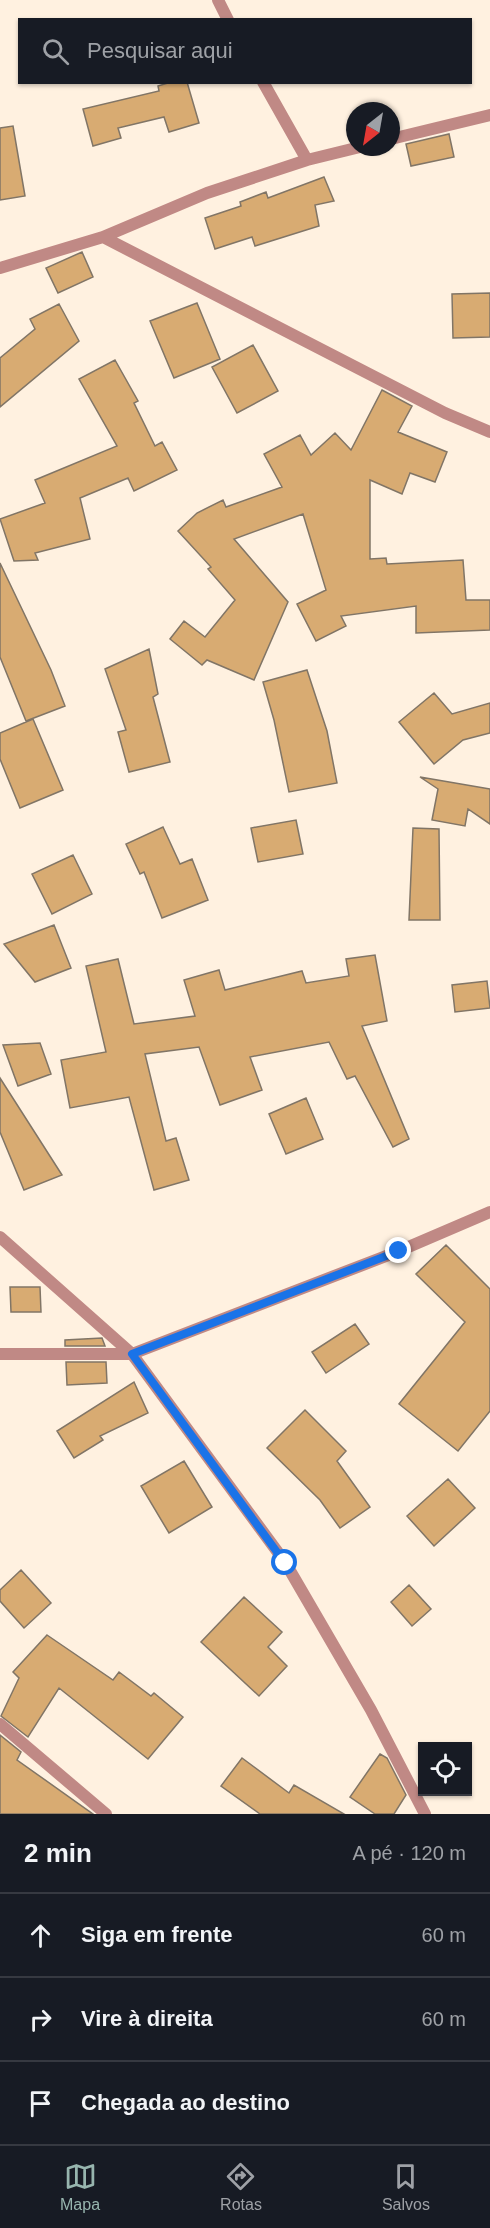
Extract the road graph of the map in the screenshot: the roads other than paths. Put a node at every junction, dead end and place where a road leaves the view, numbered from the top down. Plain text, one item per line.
1 (218, 0) edge
2 (227, 18) edge
3 (264, 84) edge
4 (490, 115) edge
5 (400, 137) edge
6 (346, 150) edge
7 (307, 160) junction
8 (103, 237) junction
9 (0, 268) edge
10 (490, 432) edge
11 (490, 1212) edge
12 (0, 1237) edge
13 (0, 1354) edge
14 (132, 1354) junction
15 (0, 1724) edge
16 (106, 1814) edge
17 (425, 1814) edge

1 - 2 street
3 - 7 street
4 - 5 street
6 - 7 street
7 - 8 street
8 - 9 street
8 - 10 street
11 - 14 street
12 - 14 street
13 - 14 street
14 - 17 street
15 - 16 street

